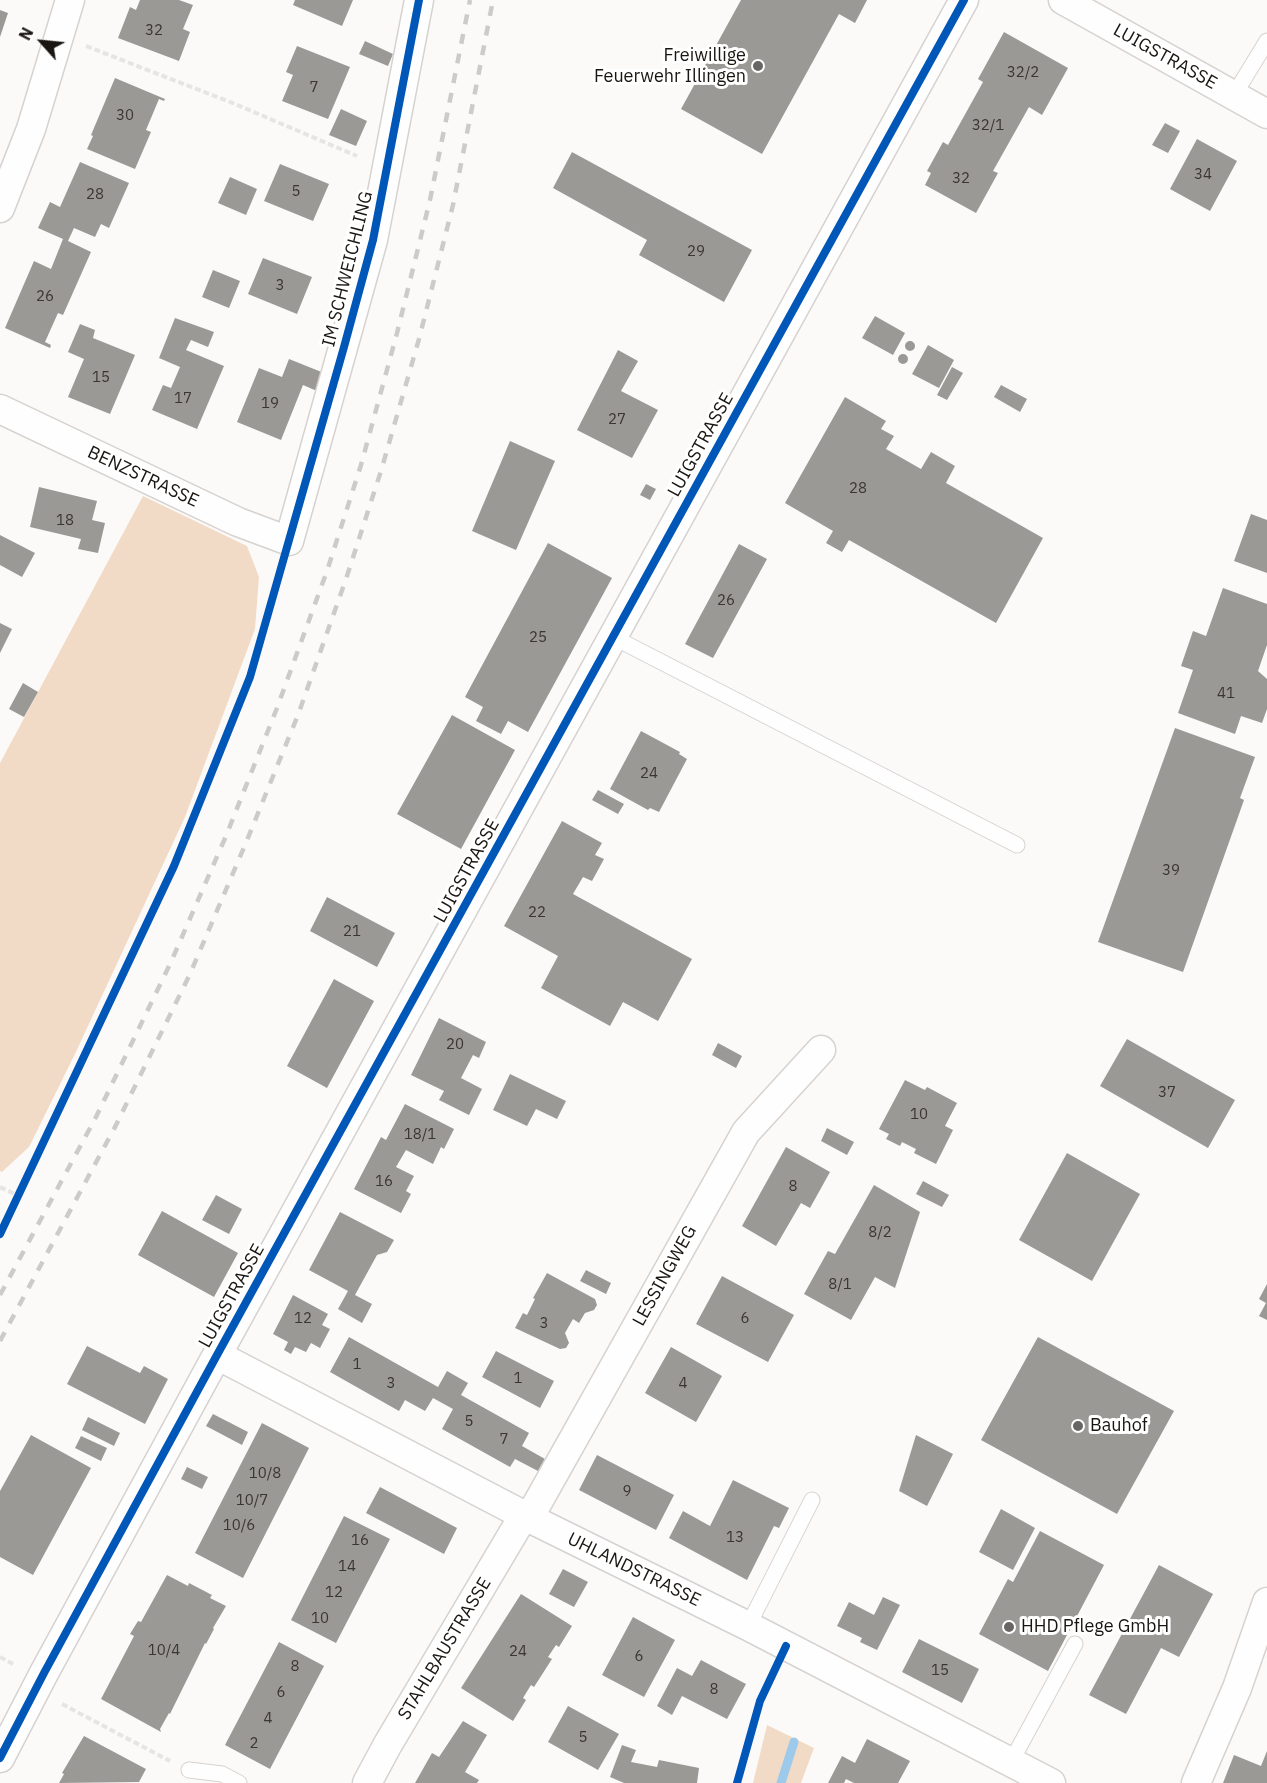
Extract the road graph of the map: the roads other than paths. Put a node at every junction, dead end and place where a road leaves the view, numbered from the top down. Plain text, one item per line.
1 (70, 0) edge
2 (419, 0) edge
3 (964, 0) edge
4 (1062, 0) edge
5 (1267, 41) edge
6 (1234, 95) junction
7 (1267, 114) edge
8 (0, 208) edge
9 (0, 409) edge
10 (289, 541) joint
11 (613, 637) junction
12 (1017, 845) dead end
13 (821, 1050) dead end
14 (218, 1354) junction
15 (812, 1500) dead end
16 (527, 1517) junction
17 (1267, 1602) edge
18 (748, 1626) junction
19 (1075, 1644) dead end
20 (0, 1758) edge
21 (1011, 1762) junction
22 (189, 1770) road end
23 (239, 1783) edge
24 (367, 1783) edge
25 (1052, 1783) edge
26 (1196, 1783) edge

1 - 8 street
2 - 10 street, IM SCHWEICHLING
3 - 11 street, LUIGSTRASSE
4 - 6 street, LUIGSTRASSE
5 - 6 lane
6 - 7 street, LUIGSTRASSE
9 - 10 street, BENZSTRASSE
11 - 12 lane
11 - 14 street, LUIGSTRASSE
13 - 16 street, LESSINGWEG
14 - 16 street, UHLANDSTRASSE
14 - 20 street, LUIGSTRASSE
15 - 18 lane
16 - 18 street, UHLANDSTRASSE
16 - 24 street, STAHLBAUSTRASSE
17 - 26 street
18 - 21 street, UHLANDSTRASSE
19 - 21 lane
21 - 25 street, UHLANDSTRASSE
22 - 23 lane

